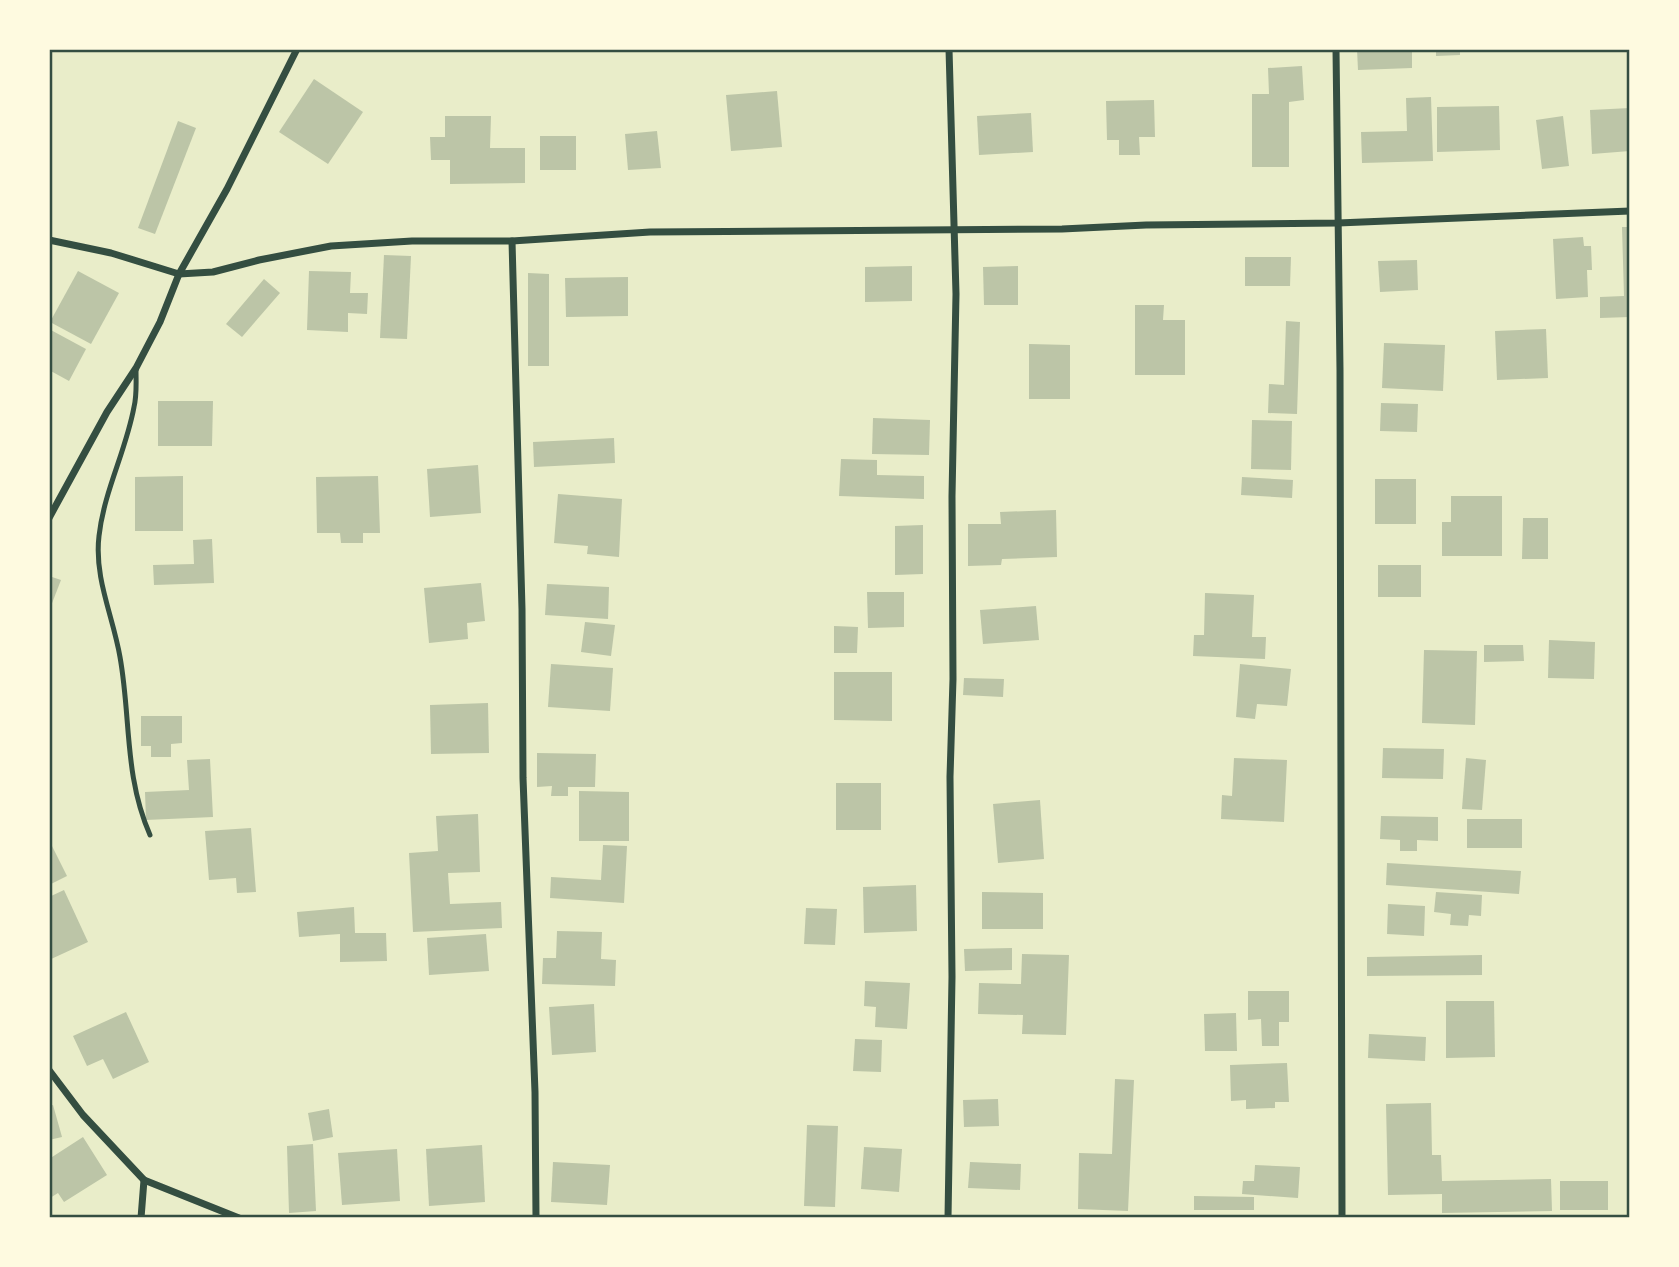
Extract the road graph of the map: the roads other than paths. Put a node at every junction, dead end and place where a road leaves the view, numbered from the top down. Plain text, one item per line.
1 (297, 49) edge
2 (949, 49) edge
3 (1336, 49) edge
4 (1630, 211) edge
5 (1338, 223) junction
6 (955, 229) junction
7 (49, 240) edge
8 (512, 241) junction
9 (179, 274) junction
10 (136, 368) junction
11 (49, 518) edge
12 (150, 835) dead end
13 (49, 1070) edge
14 (144, 1180) junction
15 (141, 1218) edge
16 (239, 1218) edge
17 (536, 1218) edge
18 (948, 1218) edge
19 (1342, 1218) edge

1 - 9 street
2 - 6 street
3 - 5 street
4 - 5 street
5 - 6 street
5 - 19 street
6 - 8 street
6 - 18 street
7 - 9 street
8 - 9 street
8 - 17 street
9 - 10 street
10 - 11 street
10 - 12 lane
13 - 14 street
14 - 15 street
14 - 16 street

